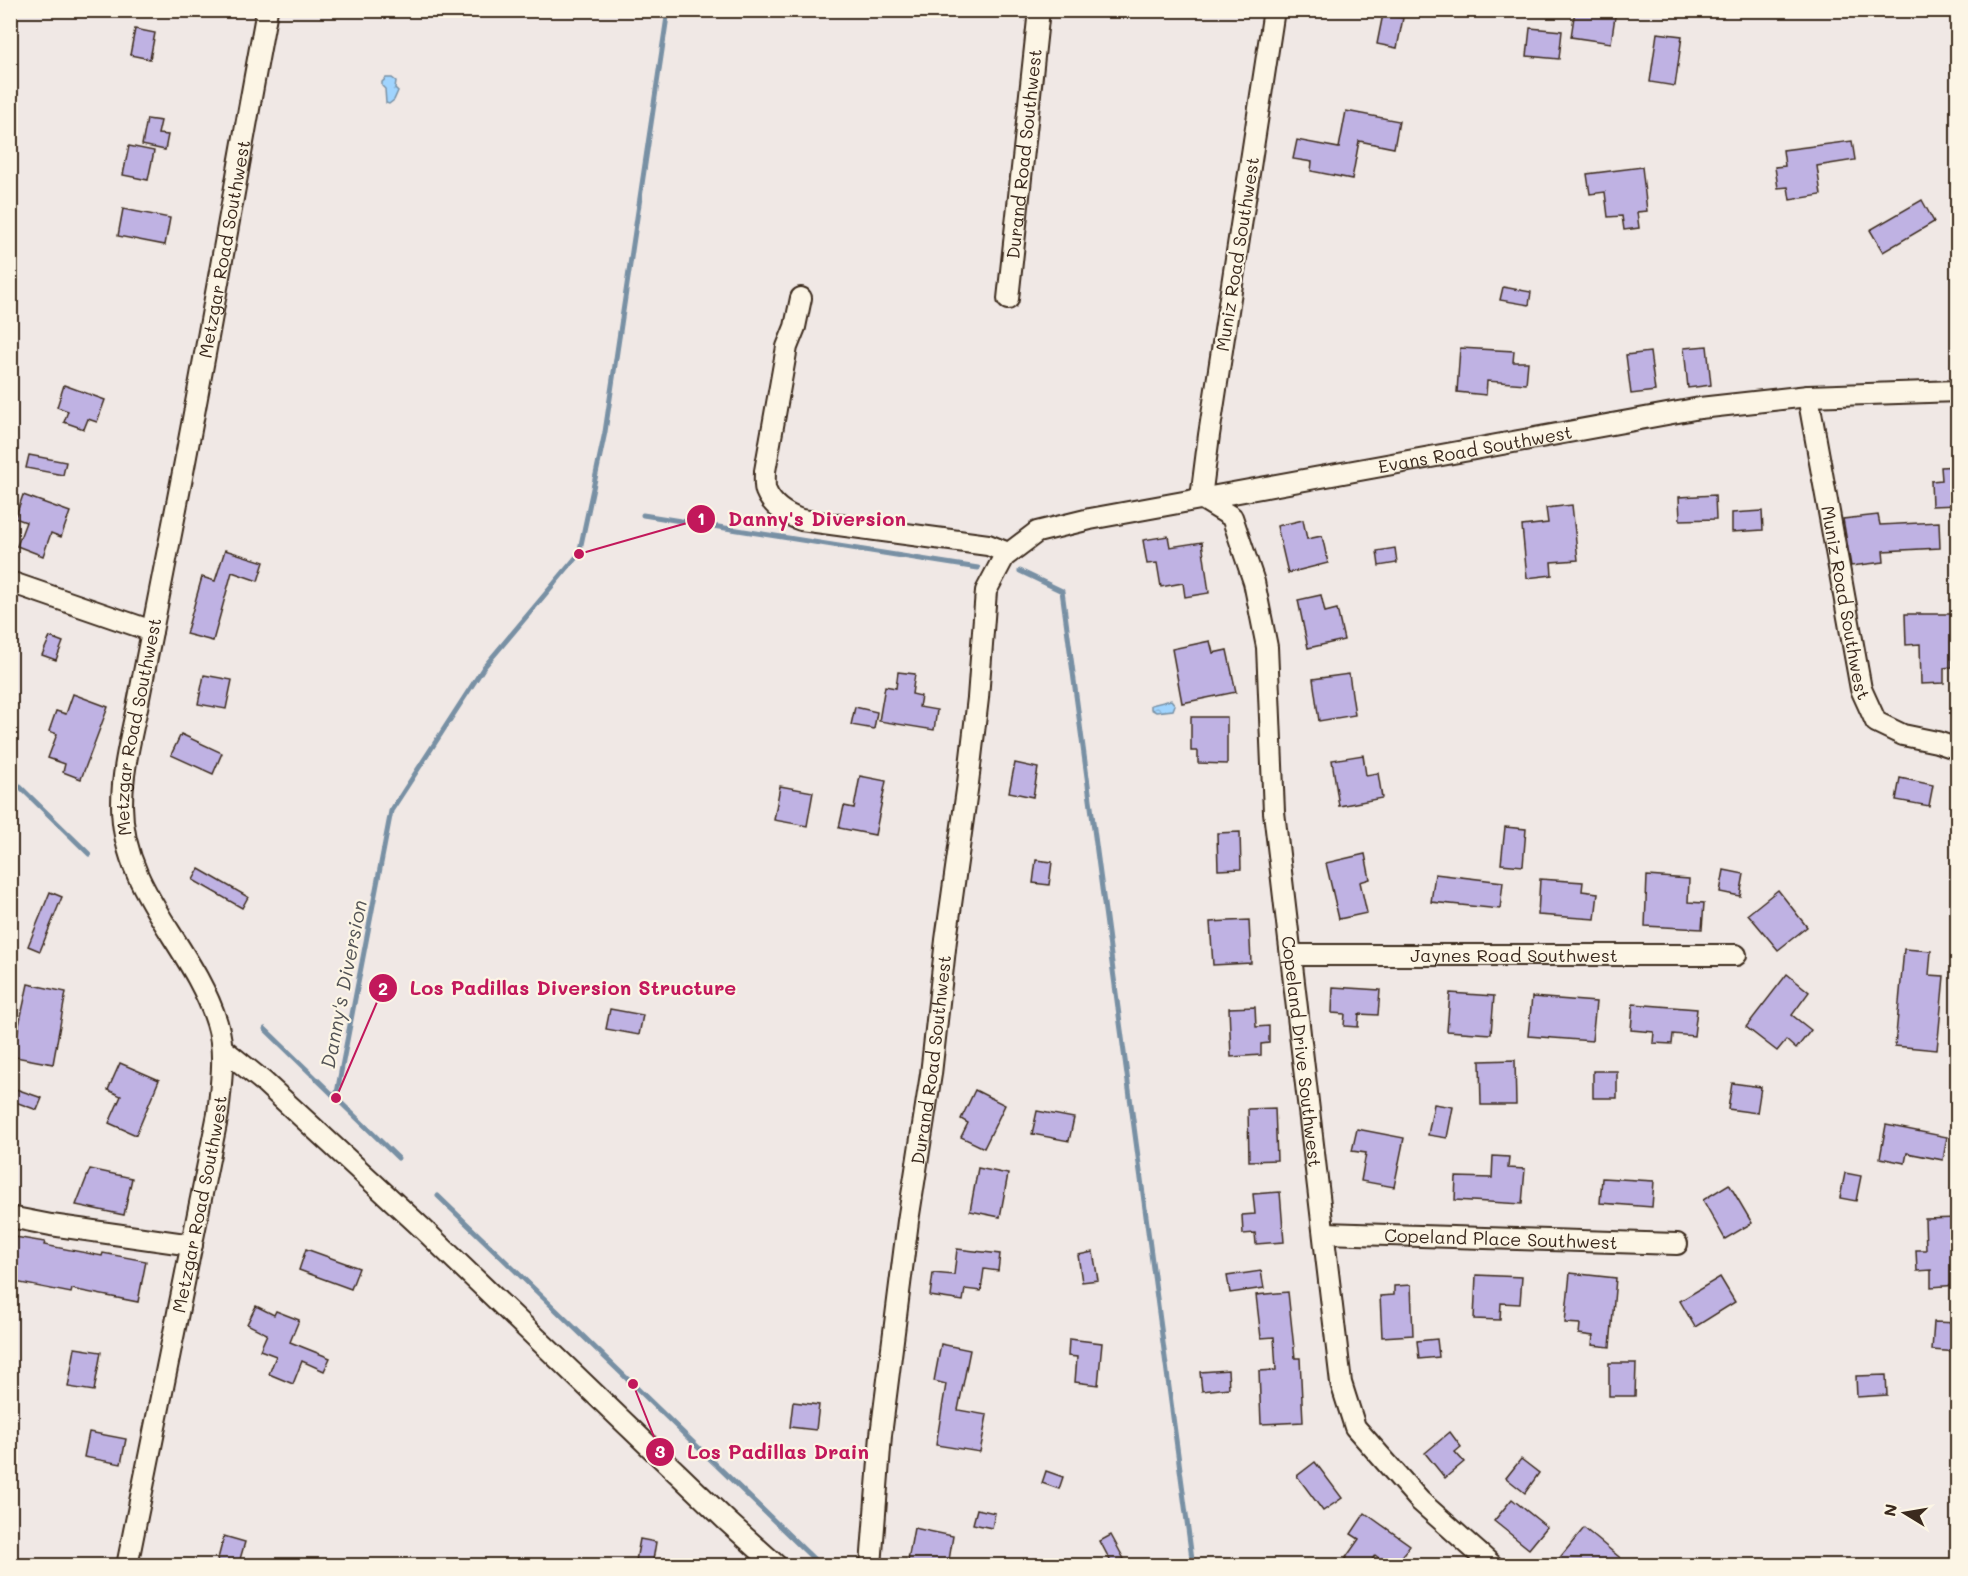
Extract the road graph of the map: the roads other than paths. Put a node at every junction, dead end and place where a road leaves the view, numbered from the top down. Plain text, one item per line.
1 (267, 10) edge
2 (1039, 10) edge
3 (1274, 10) edge
4 (801, 298) dead end
5 (1008, 299) dead end
6 (1958, 391) edge
7 (1808, 396) junction
8 (1201, 498) junction
9 (1006, 555) junction
10 (10, 582) edge
11 (152, 632) junction
12 (1958, 749) edge
13 (1292, 955) junction
14 (1736, 955) dead end
15 (222, 1048) junction
16 (10, 1217) edge
17 (1323, 1233) junction
18 (1677, 1244) dead end
19 (192, 1245) junction
20 (872, 1565) edge
21 (127, 1566) edge
22 (777, 1566) edge
23 (1493, 1566) edge

1 - 11 street, Metzgar Road Southwest
2 - 5 street, Durand Road Southwest
3 - 8 street, Muniz Road Southwest
4 - 9 street
6 - 7 street, Evans Road Southwest
7 - 8 street, Evans Road Southwest
7 - 12 street, Muniz Road Southwest
8 - 9 street, Evans Road Southwest
8 - 13 street, Copeland Drive Southwest
9 - 20 street, Durand Road Southwest
10 - 11 street
11 - 15 street, Metzgar Road Southwest
13 - 14 street, Jaynes Road Southwest
13 - 17 street, Copeland Drive Southwest
15 - 19 street, Metzgar Road Southwest
15 - 22 street
16 - 19 street
17 - 18 street, Copeland Place Southwest
17 - 23 street, Copeland Drive Southwest
19 - 21 street, Metzgar Road Southwest

